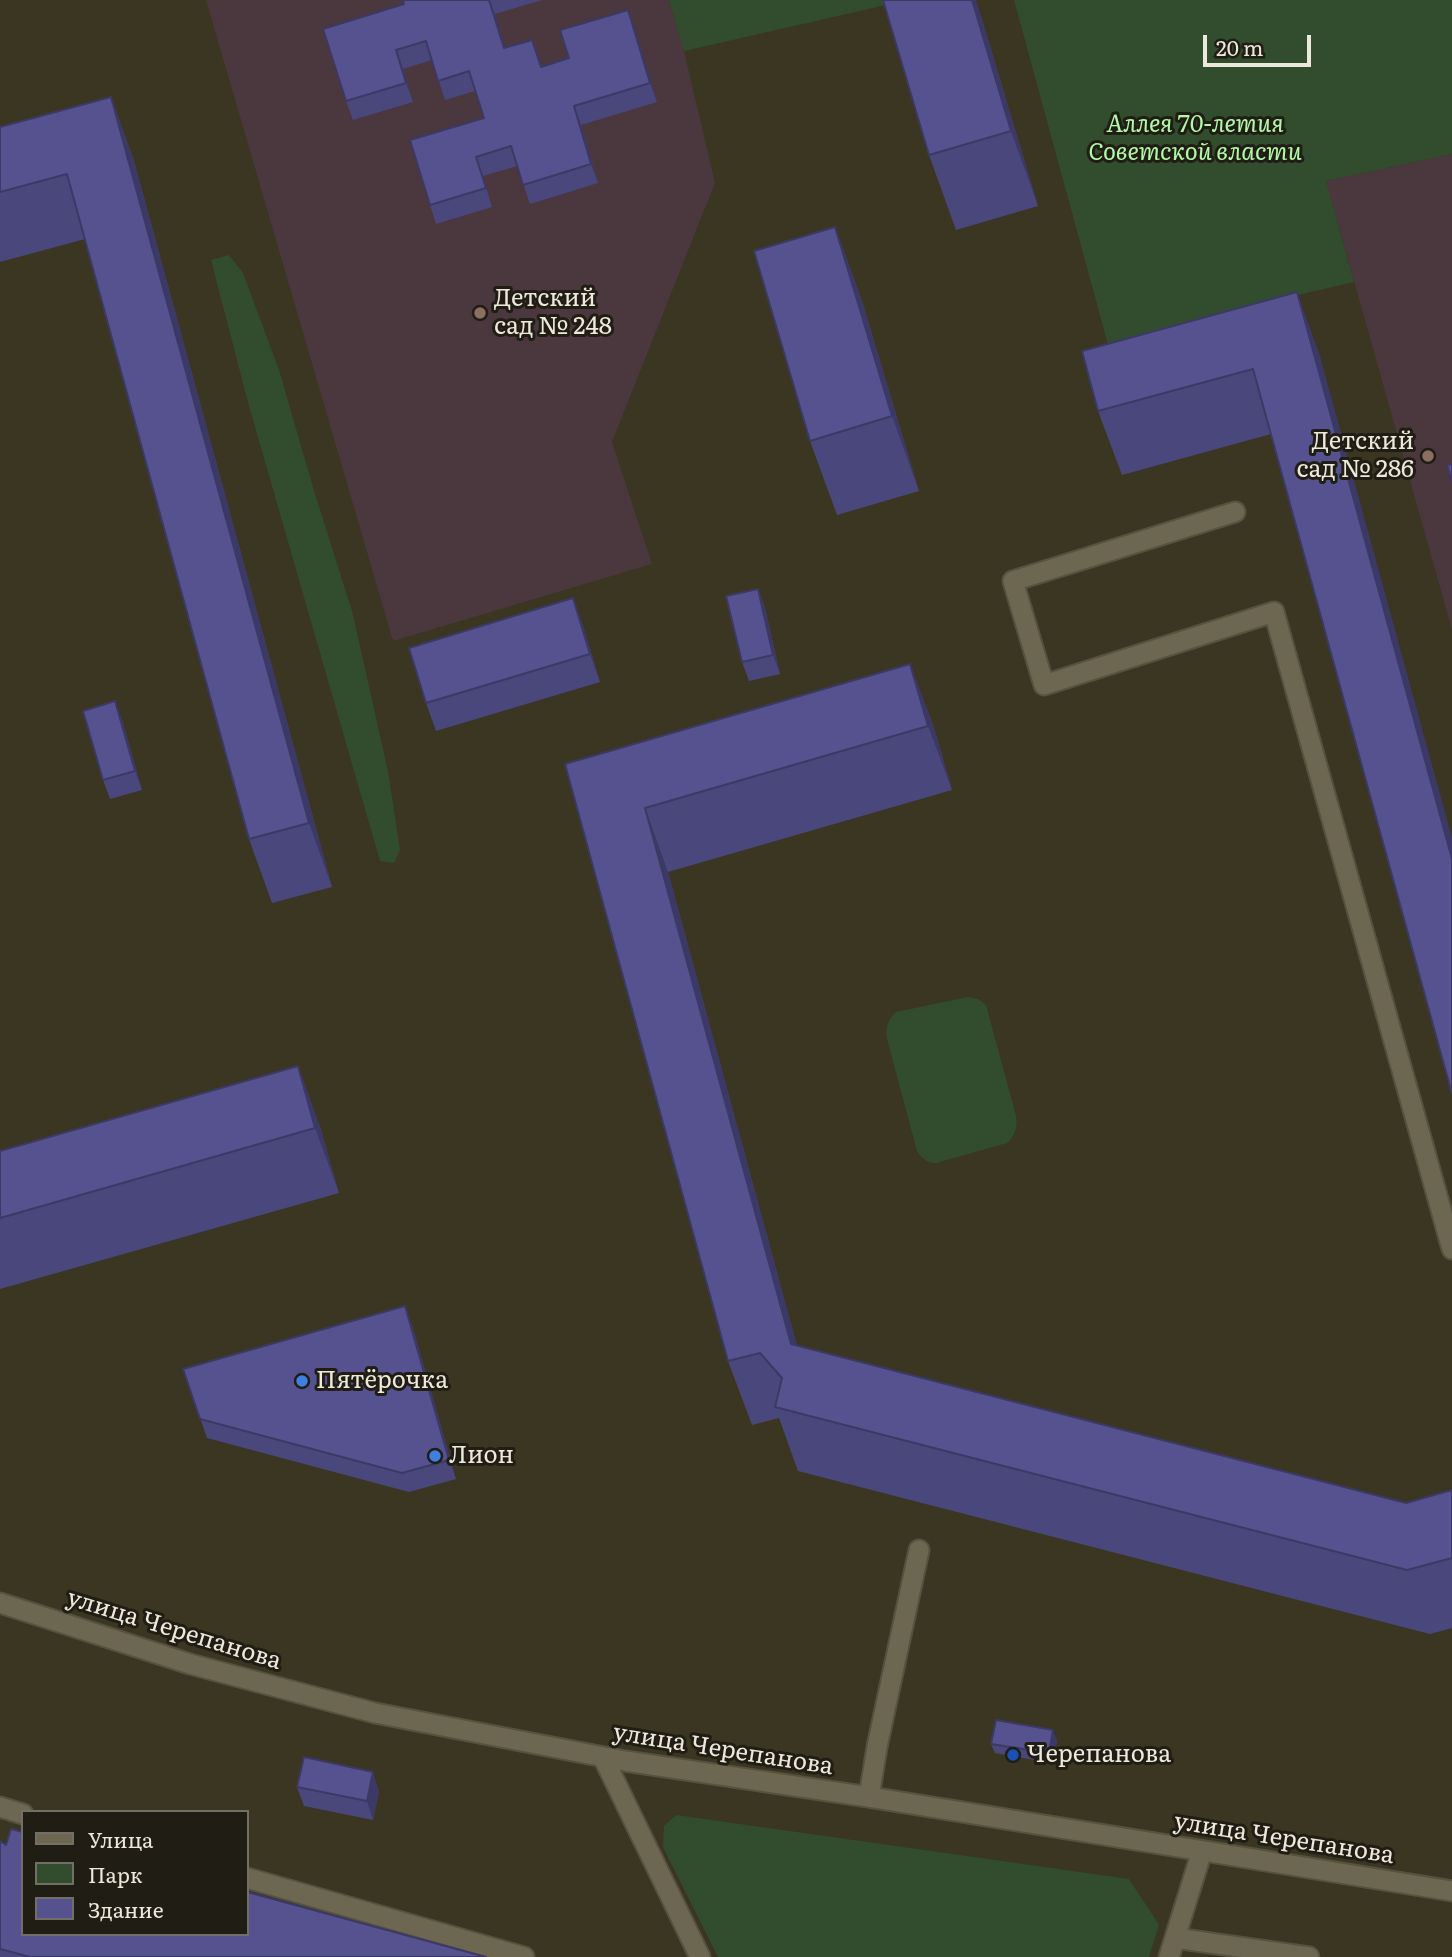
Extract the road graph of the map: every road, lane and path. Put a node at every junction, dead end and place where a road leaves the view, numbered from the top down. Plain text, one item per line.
1 (1235, 512) dead end
2 (1452, 1249) edge
3 (919, 1550) dead end
4 (0, 1603) edge
5 (603, 1757) junction
6 (869, 1797) junction
7 (0, 1807) edge
8 (21, 1813) edge
9 (1202, 1851) junction
10 (248, 1878) edge
11 (1452, 1891) edge
12 (1172, 1948) edge
13 (695, 1956) edge
14 (524, 1957) edge
15 (1309, 1957) edge

1 - 2 main road
3 - 6 main road
4 - 5 main road, улица Черепанова
5 - 6 main road, улица Черепанова
5 - 13 main road
6 - 9 main road, улица Черепанова
7 - 8 main road
9 - 11 main road, улица Черепанова
9 - 12 main road
10 - 14 main road
12 - 15 main road

